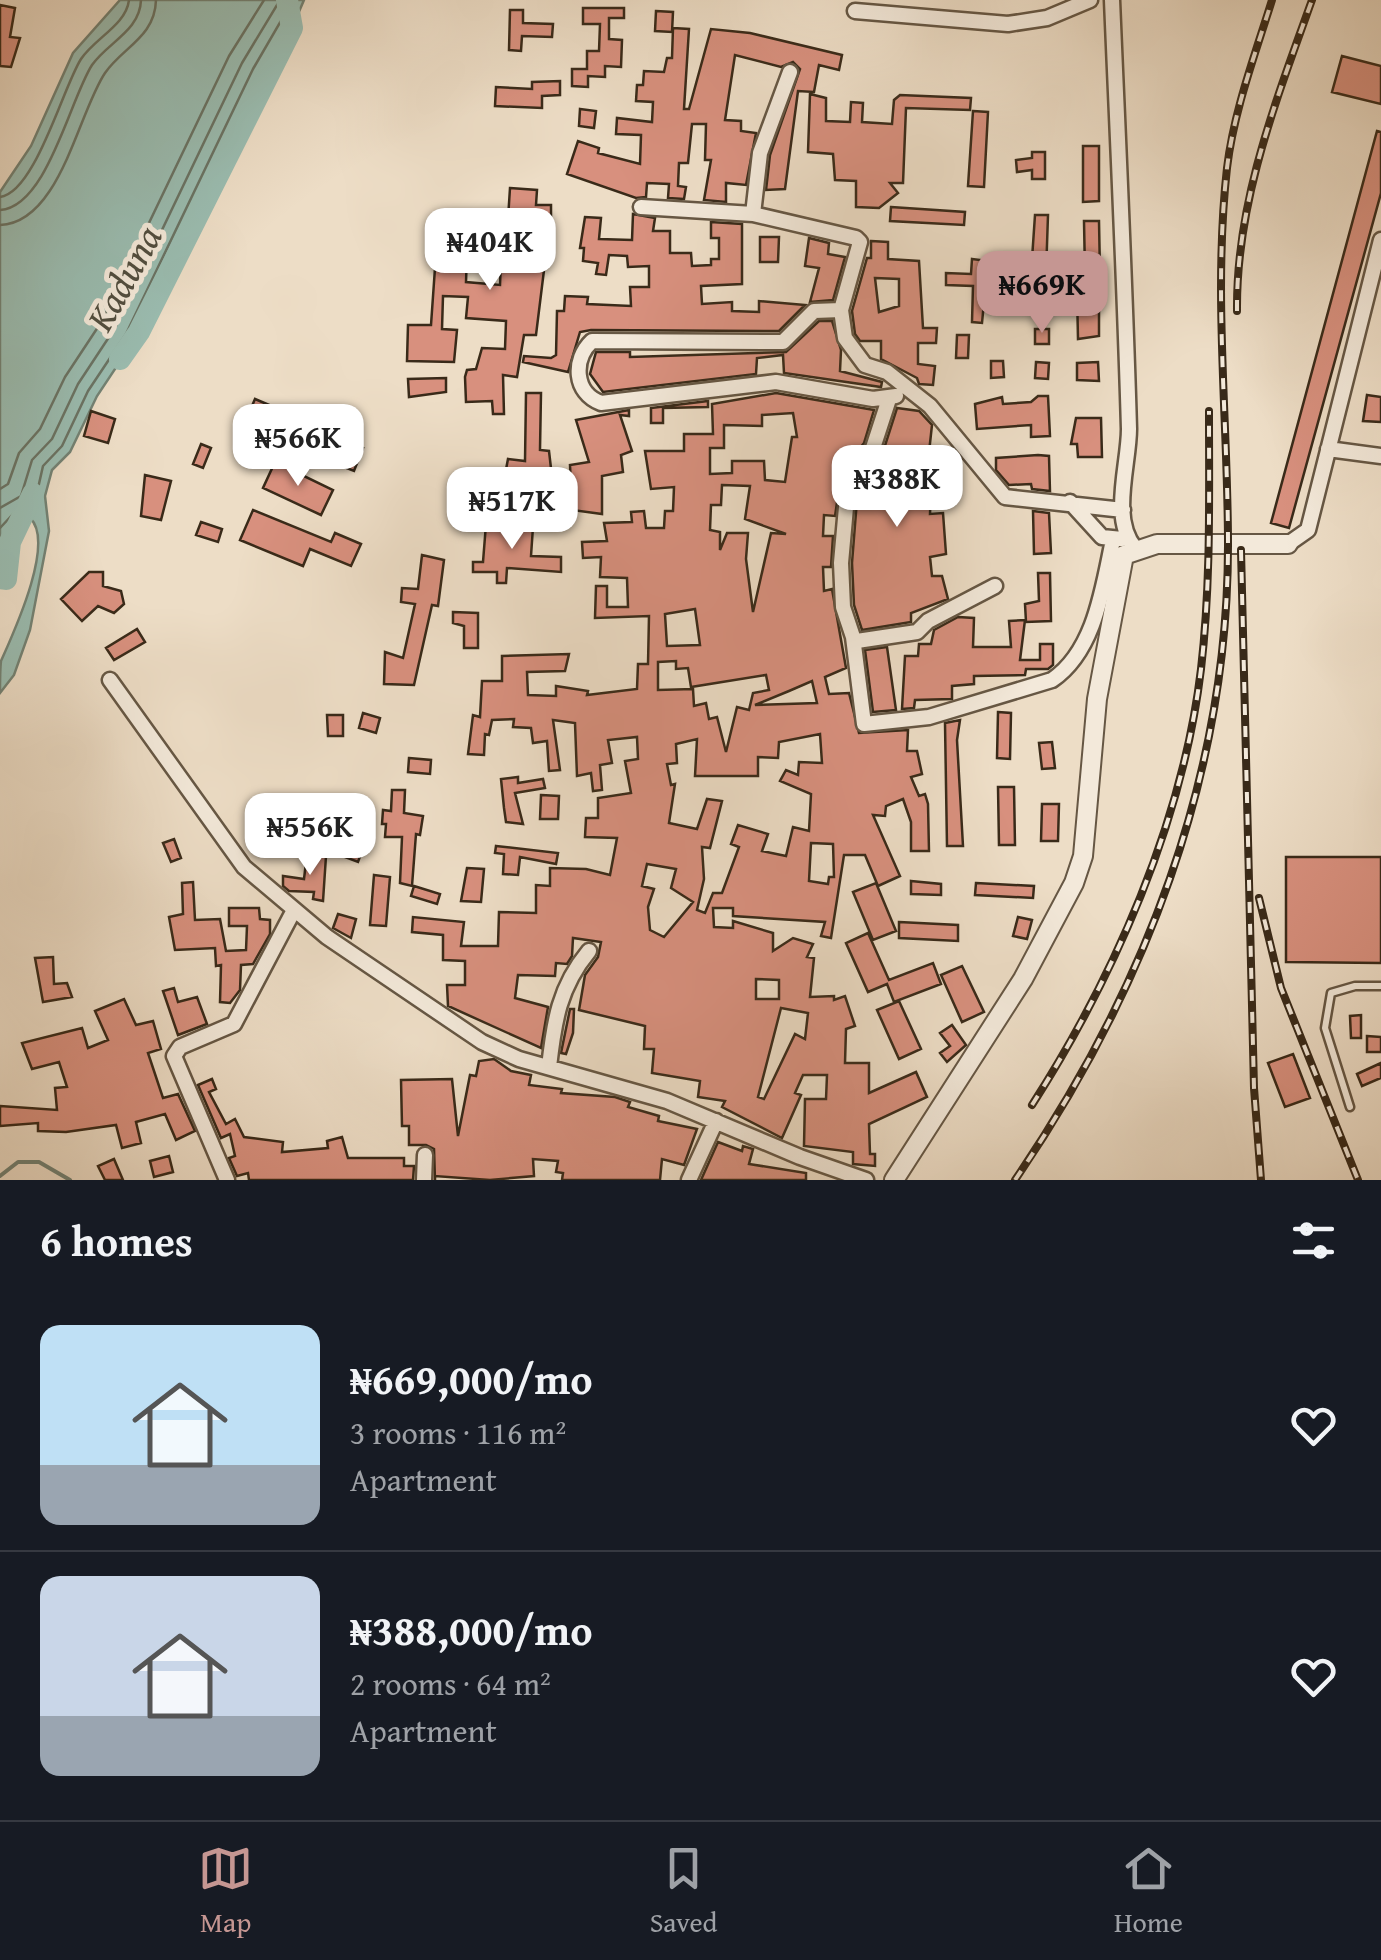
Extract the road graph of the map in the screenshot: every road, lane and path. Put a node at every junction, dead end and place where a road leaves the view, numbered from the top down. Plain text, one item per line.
1 (1090, 0) edge
2 (1112, 0) edge
3 (855, 12) dead end
4 (790, 72) dead end
5 (641, 207) dead end
6 (753, 214) junction
7 (1381, 240) edge
8 (841, 310) junction
9 (910, 388) junction
10 (889, 399) junction
11 (1328, 449) junction
12 (1381, 456) edge
13 (1069, 502) junction
14 (1123, 510) junction
15 (1125, 542) junction
16 (1288, 544) joint
17 (995, 586) dead end
18 (852, 637) junction
19 (110, 680) dead end
20 (294, 910) junction
21 (589, 952) dead end
22 (1381, 986) edge
23 (549, 1067) junction
24 (1350, 1107) dead end
25 (716, 1121) junction
26 (425, 1156) dead end
27 (227, 1180) edge
28 (424, 1180) edge
29 (689, 1180) edge
30 (866, 1180) edge
31 (894, 1180) edge

1 - 3 street
2 - 14 street
4 - 6 street
5 - 6 street
6 - 8 street
7 - 11 street
8 - 9 street
8 - 10 street
9 - 10 street
9 - 13 street
10 - 18 street
11 - 12 street
11 - 16 street
13 - 14 street
13 - 15 street
14 - 15 street
15 - 16 street
15 - 18 street
15 - 31 street
17 - 18 street
19 - 20 street
20 - 23 street
20 - 27 street
21 - 23 street
22 - 24 lane
23 - 25 street
25 - 29 street
25 - 30 street
26 - 28 street

